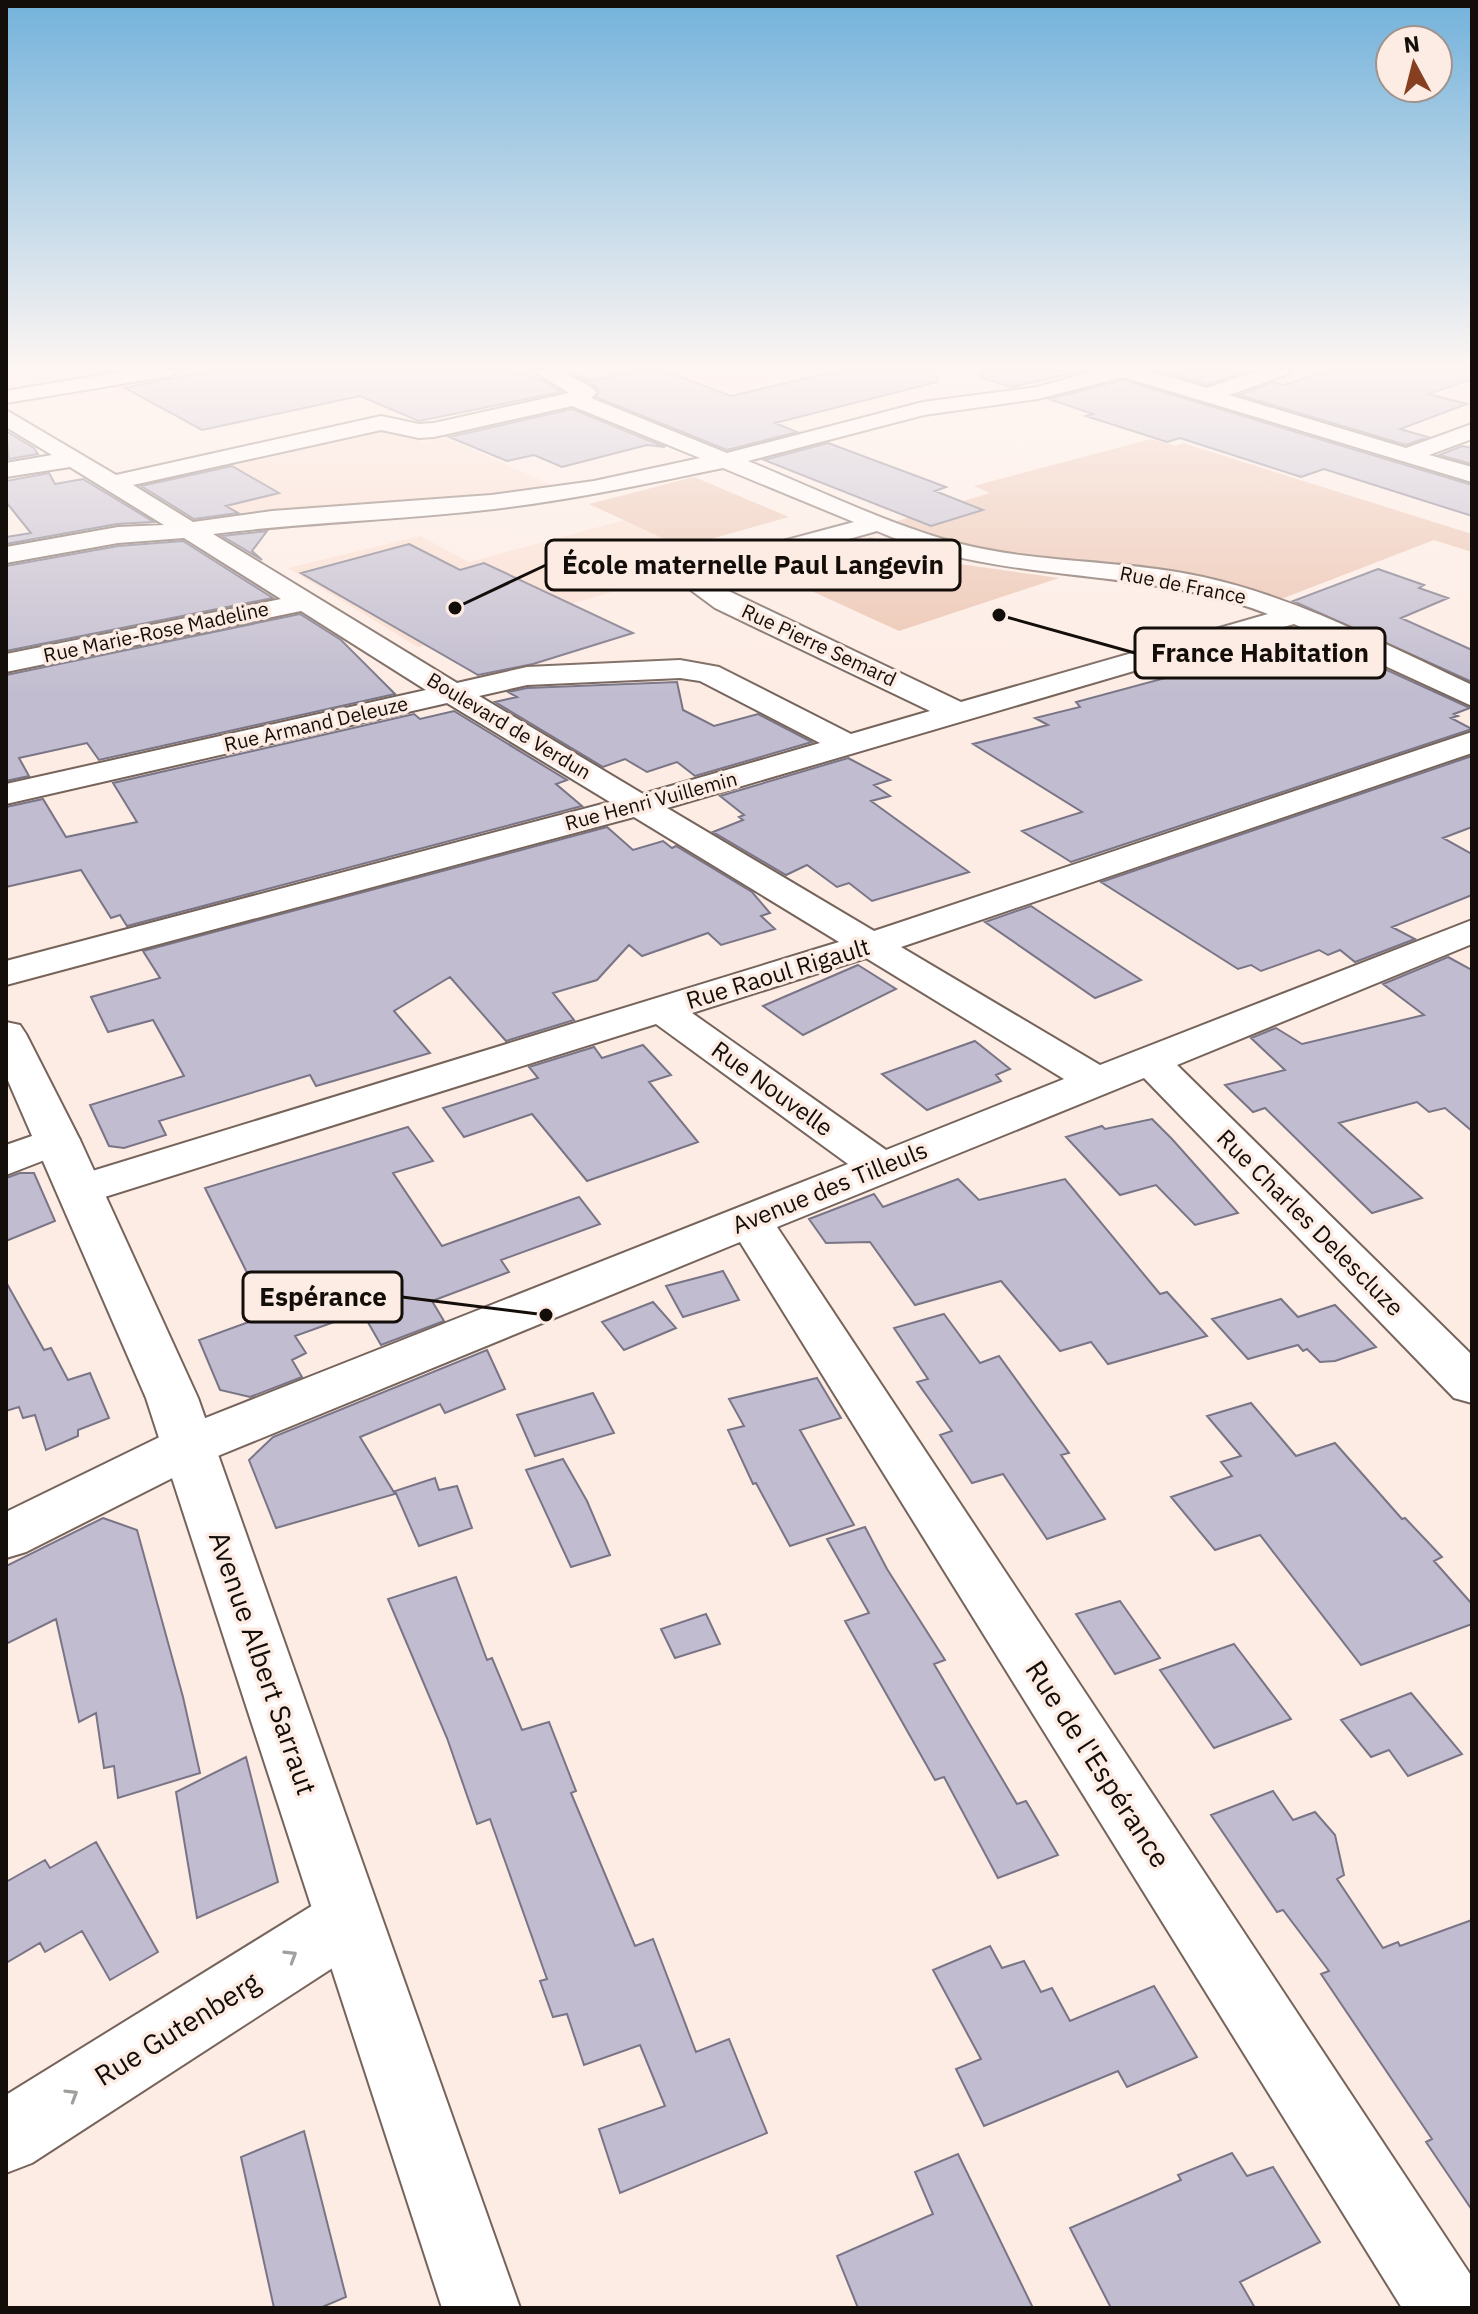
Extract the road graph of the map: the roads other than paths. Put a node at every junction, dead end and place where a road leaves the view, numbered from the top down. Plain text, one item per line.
1 (103, 478) edge
2 (134, 478) edge
3 (641, 478) edge
4 (770, 478) edge
5 (111, 483) junction
6 (879, 523) junction
7 (187, 530) junction
8 (6, 555) edge
9 (306, 602) junction
10 (1292, 616) junction
11 (6, 663) edge
12 (452, 693) junction
13 (1472, 697) edge
14 (959, 713) junction
15 (1472, 742) edge
16 (851, 746) junction
17 (6, 794) edge
18 (640, 805) junction
19 (1471, 933) edge
20 (872, 944) junction
21 (6, 973) edge
22 (663, 1010) junction
23 (6, 1034) edge
24 (1149, 1060) junction
25 (1097, 1081) junction
26 (58, 1140) junction
27 (6, 1161) edge
28 (882, 1168) junction
29 (79, 1190) junction
30 (750, 1221) junction
31 (1472, 1385) edge
32 (189, 1446) junction
33 (6, 1537) edge
34 (347, 1921) junction
35 (6, 2137) edge
36 (481, 2308) edge
37 (1447, 2308) edge

1 - 5 street, Boulevard de Verdun
2 - 5 street
3 - 7 street
4 - 6 street
5 - 7 street, Boulevard de Verdun
6 - 10 street, Rue de France
6 - 14 street, Rue Pierre Semard
7 - 8 street
7 - 9 street, Boulevard de Verdun
9 - 11 street, Rue Marie-Rose Madeline
9 - 12 street, Boulevard de Verdun
10 - 13 street, Rue de France
10 - 14 street, Rue Henri Vuillemin
12 - 16 street, Rue Armand Deleuze
12 - 17 street, Rue Armand Deleuze
12 - 18 street, Boulevard de Verdun
14 - 16 street, Rue Henri Vuillemin
15 - 20 street, Rue Raoul Rigault
16 - 18 street, Rue Henri Vuillemin
18 - 20 street, Boulevard de Verdun
18 - 21 street, Rue Henri Vuillemin
19 - 24 street, Avenue des Tilleuls
20 - 22 street, Rue Raoul Rigault
20 - 25 street, Boulevard de Verdun
22 - 28 street, Rue Nouvelle
22 - 29 street, Rue Raoul Rigault
23 - 26 street, Avenue Albert Sarraut
24 - 25 street, Avenue des Tilleuls
24 - 31 street, Rue Charles Delescluze
25 - 28 street, Avenue des Tilleuls
26 - 27 street
26 - 29 street, Avenue Albert Sarraut
28 - 30 street, Avenue des Tilleuls
29 - 32 street, Avenue Albert Sarraut
30 - 32 street, Avenue des Tilleuls
30 - 37 street, Rue de l'Espérance
32 - 33 street, Avenue des Tilleuls
32 - 34 street, Avenue Albert Sarraut
35 -> 34 street, Rue Gutenberg
34 - 36 street, Avenue Albert Sarraut

